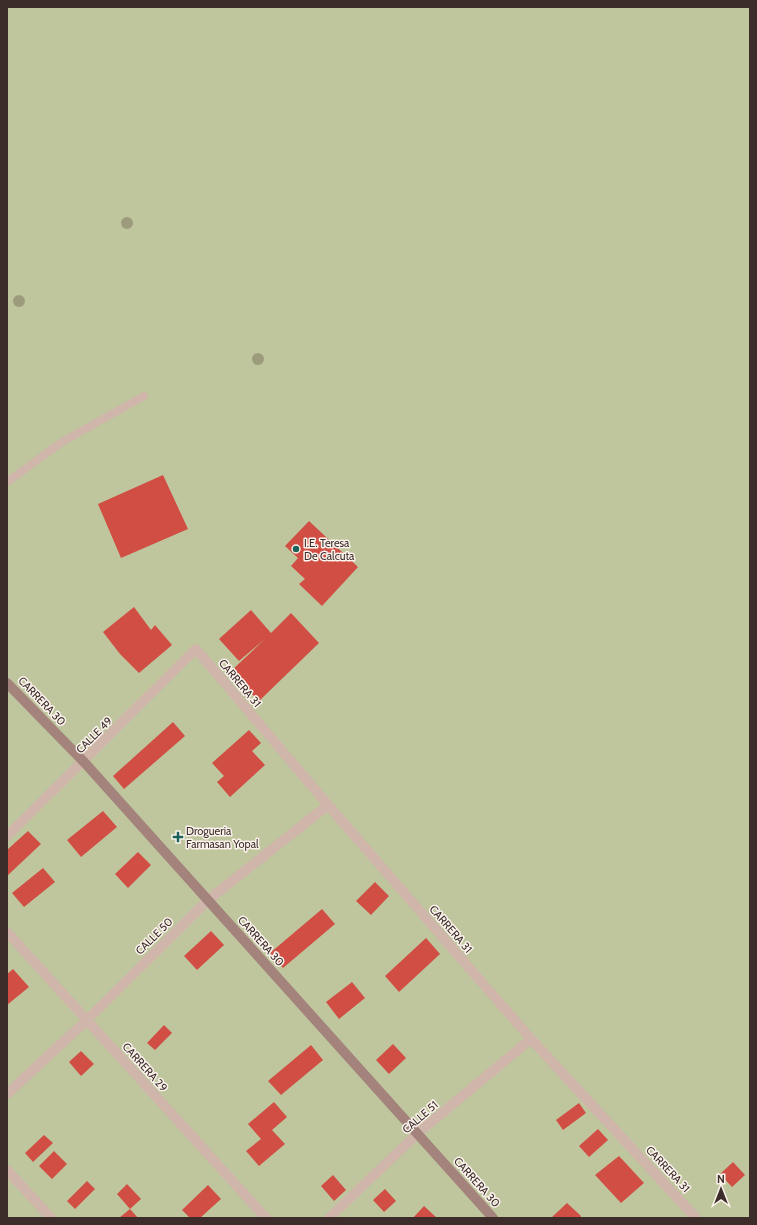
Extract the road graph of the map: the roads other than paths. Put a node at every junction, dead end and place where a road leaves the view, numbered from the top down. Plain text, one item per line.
1 (144, 396) dead end
2 (7, 482) edge
3 (196, 649) joint
4 (7, 683) edge
5 (84, 762) junction
6 (328, 805) junction
7 (7, 836) edge
8 (208, 900) junction
9 (7, 932) edge
10 (87, 1020) junction
11 (531, 1039) junction
12 (7, 1094) edge
13 (418, 1133) junction
14 (7, 1170) edge
15 (51, 1218) edge
16 (266, 1218) edge
17 (329, 1218) edge
18 (493, 1218) edge
19 (696, 1218) edge

1 - 2 lane
3 - 5 street, CALLE 49
3 - 6 street, CARRERA 31
4 - 5 street, CARRERA 30
5 - 7 street, CALLE 49
5 - 8 street, CARRERA 30
6 - 8 street, CALLE 50
6 - 11 street, CARRERA 31
8 - 10 street, CALLE 50
8 - 13 street, CARRERA 30
9 - 10 street, CARRERA 29
10 - 12 street, CALLE 50
10 - 16 street, CARRERA 29
11 - 13 street, CALLE 51
11 - 19 street, CARRERA 31
13 - 17 street, CALLE 51
13 - 18 street, CARRERA 30
14 - 15 street

